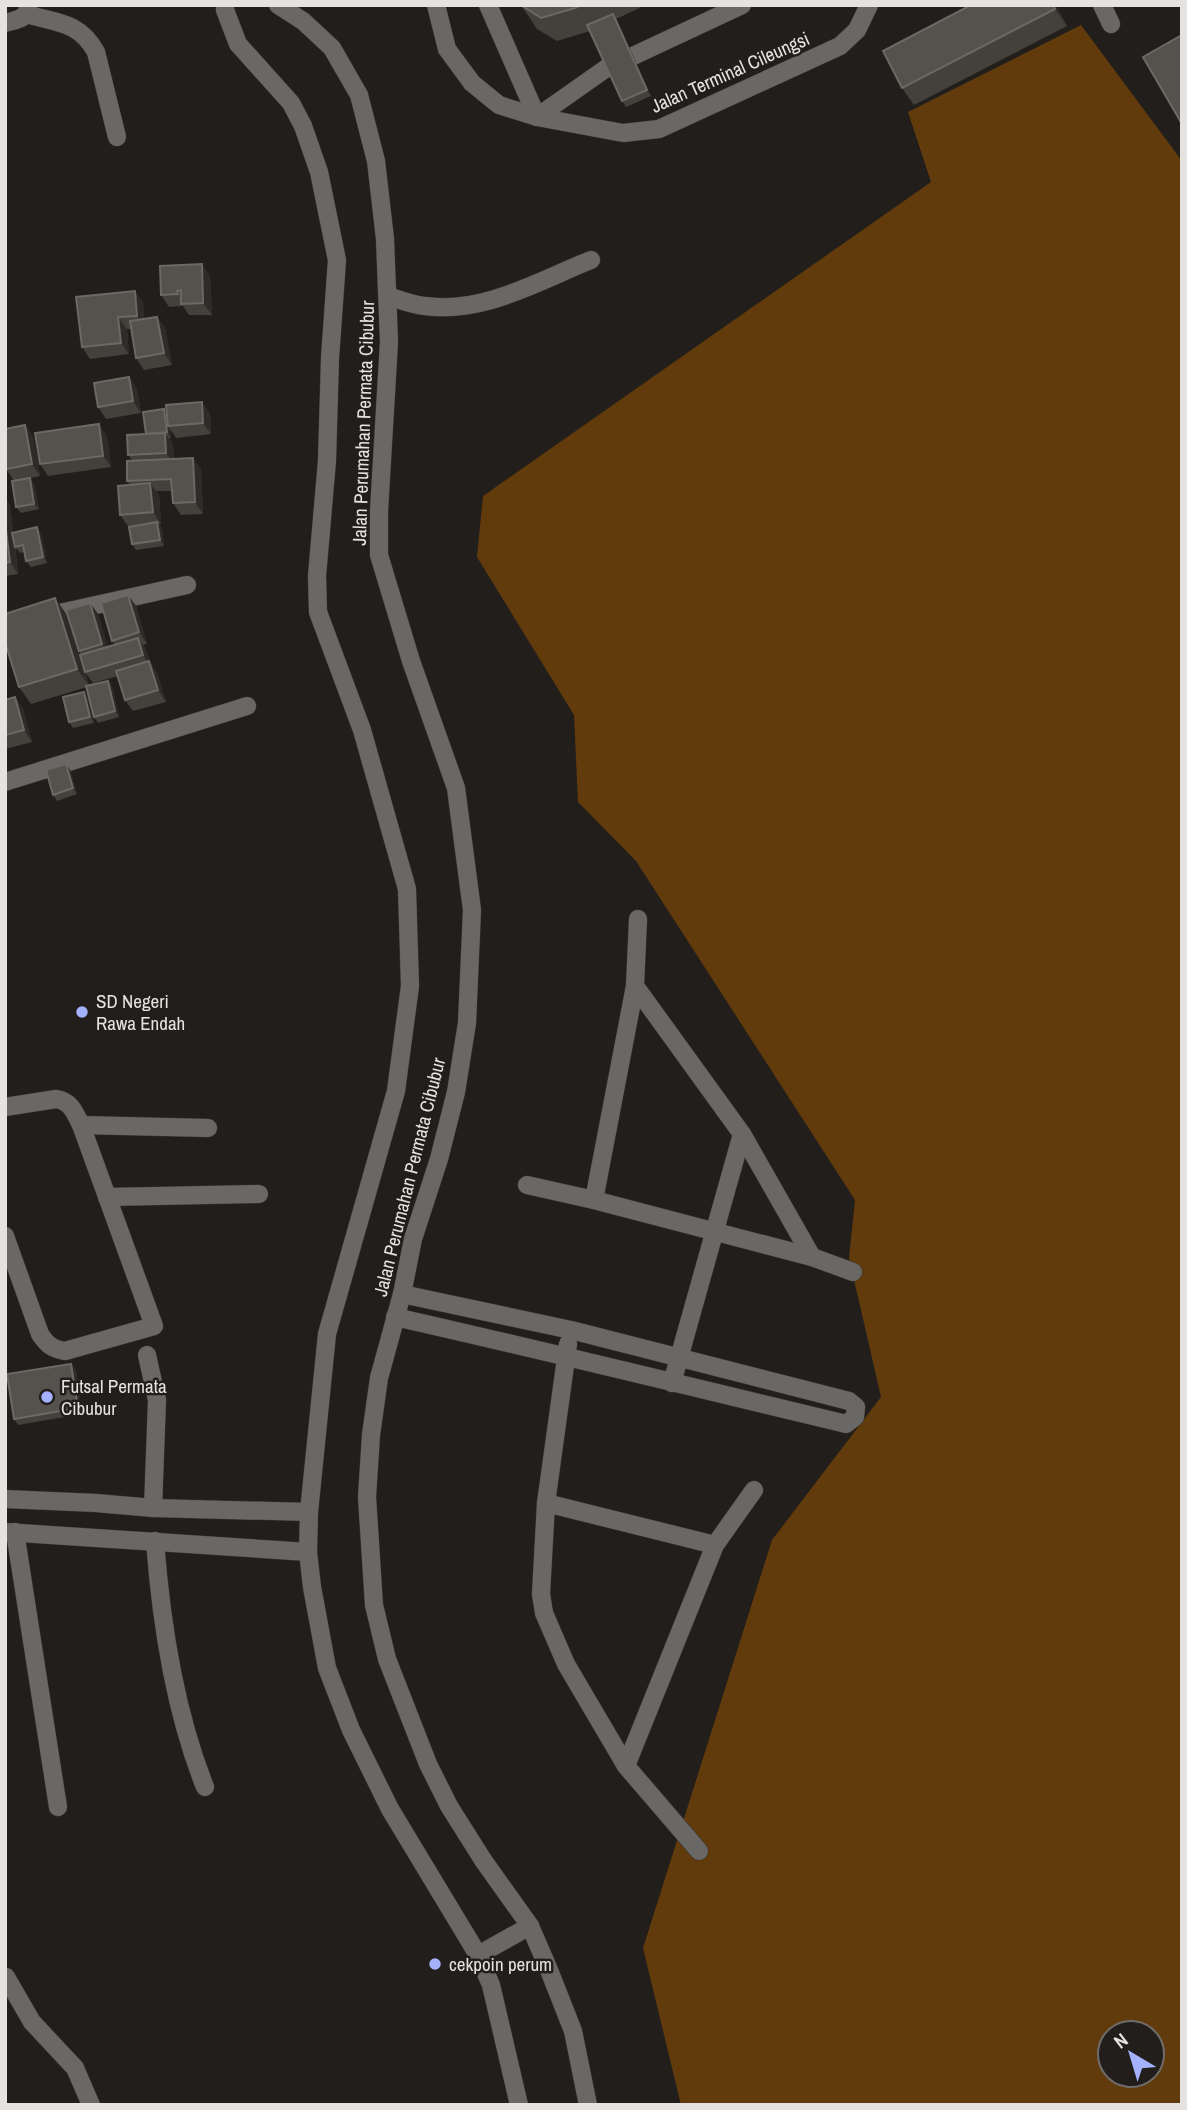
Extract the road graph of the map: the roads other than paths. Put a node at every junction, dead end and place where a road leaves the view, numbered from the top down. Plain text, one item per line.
1 (225, 5) edge
2 (278, 5) edge
3 (436, 5) edge
4 (488, 5) edge
5 (742, 5) edge
6 (869, 5) edge
7 (1102, 5) edge
8 (27, 10) edge
9 (5, 23) edge
10 (1111, 24) dead end
11 (633, 56) edge
12 (608, 68) edge
13 (537, 117) junction
14 (117, 137) dead end
15 (592, 260) dead end
16 (388, 296) junction
17 (187, 585) dead end
18 (5, 625) edge
19 (247, 706) dead end
20 (5, 782) edge
21 (638, 919) dead end
22 (635, 986) junction
23 (5, 1107) edge
24 (81, 1125) junction
25 (208, 1128) dead end
26 (742, 1134) junction
27 (527, 1185) dead end
28 (259, 1194) dead end
29 (107, 1197) junction
30 (594, 1200) junction
31 (713, 1231) junction
32 (5, 1236) edge
33 (812, 1257) junction
34 (853, 1272) dead end
35 (402, 1294) junction
36 (395, 1317) junction
37 (571, 1330) junction
38 (147, 1355) dead end
39 (566, 1355) junction
40 (679, 1357) junction
41 (672, 1383) junction
42 (754, 1490) dead end
43 (5, 1499) edge
44 (546, 1503) junction
45 (153, 1508) junction
46 (309, 1512) junction
47 (10, 1532) edge
48 (155, 1541) junction
49 (715, 1545) junction
50 (308, 1552) junction
51 (626, 1766) junction
52 (205, 1787) dead end
53 (58, 1807) dead end
54 (699, 1851) dead end
55 (525, 1929) junction
56 (486, 1951) junction
57 (6, 1977) edge
58 (91, 2105) edge
59 (519, 2105) edge
60 (588, 2105) edge

1 - 46 street, Jalan Perumahan Permata Cibubur
2 - 16 street, Jalan Perumahan Permata Cibubur
3 - 13 street, Jalan Terminal Cileungsi
4 - 13 street
5 - 11 street
6 - 13 street, Jalan Terminal Cileungsi
7 - 10 street
8 - 9 street
8 - 14 street
12 - 13 street
15 - 16 street
16 - 35 street, Jalan Perumahan Permata Cibubur
17 - 18 street
19 - 20 street
21 - 22 street
22 - 26 street
22 - 30 street
23 - 24 street
24 - 25 street
24 - 29 street
26 - 31 street
26 - 33 street
27 - 30 street
28 - 29 street
29 - 32 street
30 - 31 street
31 - 33 street
31 - 40 street
33 - 34 street
35 - 36 street, Jalan Perumahan Permata Cibubur
35 - 37 street
36 - 39 street
36 - 55 street, Jalan Perumahan Permata Cibubur
37 - 39 street
37 - 40 street
38 - 45 street
39 - 41 street
39 - 44 street
40 - 41 street
40 - 41 street
42 - 49 street
43 - 45 street
44 - 49 street
44 - 51 street
45 - 46 street
46 - 50 street, Jalan Perumahan Permata Cibubur
47 - 48 street
47 - 53 street
48 - 50 street
48 - 52 street
49 - 51 street
50 - 56 street, Jalan Perumahan Permata Cibubur
51 - 54 street
55 - 56 street
55 - 60 street, Jalan Perumahan Permata Cibubur
56 - 59 street, Jalan Perumahan Permata Cibubur
57 - 58 street

